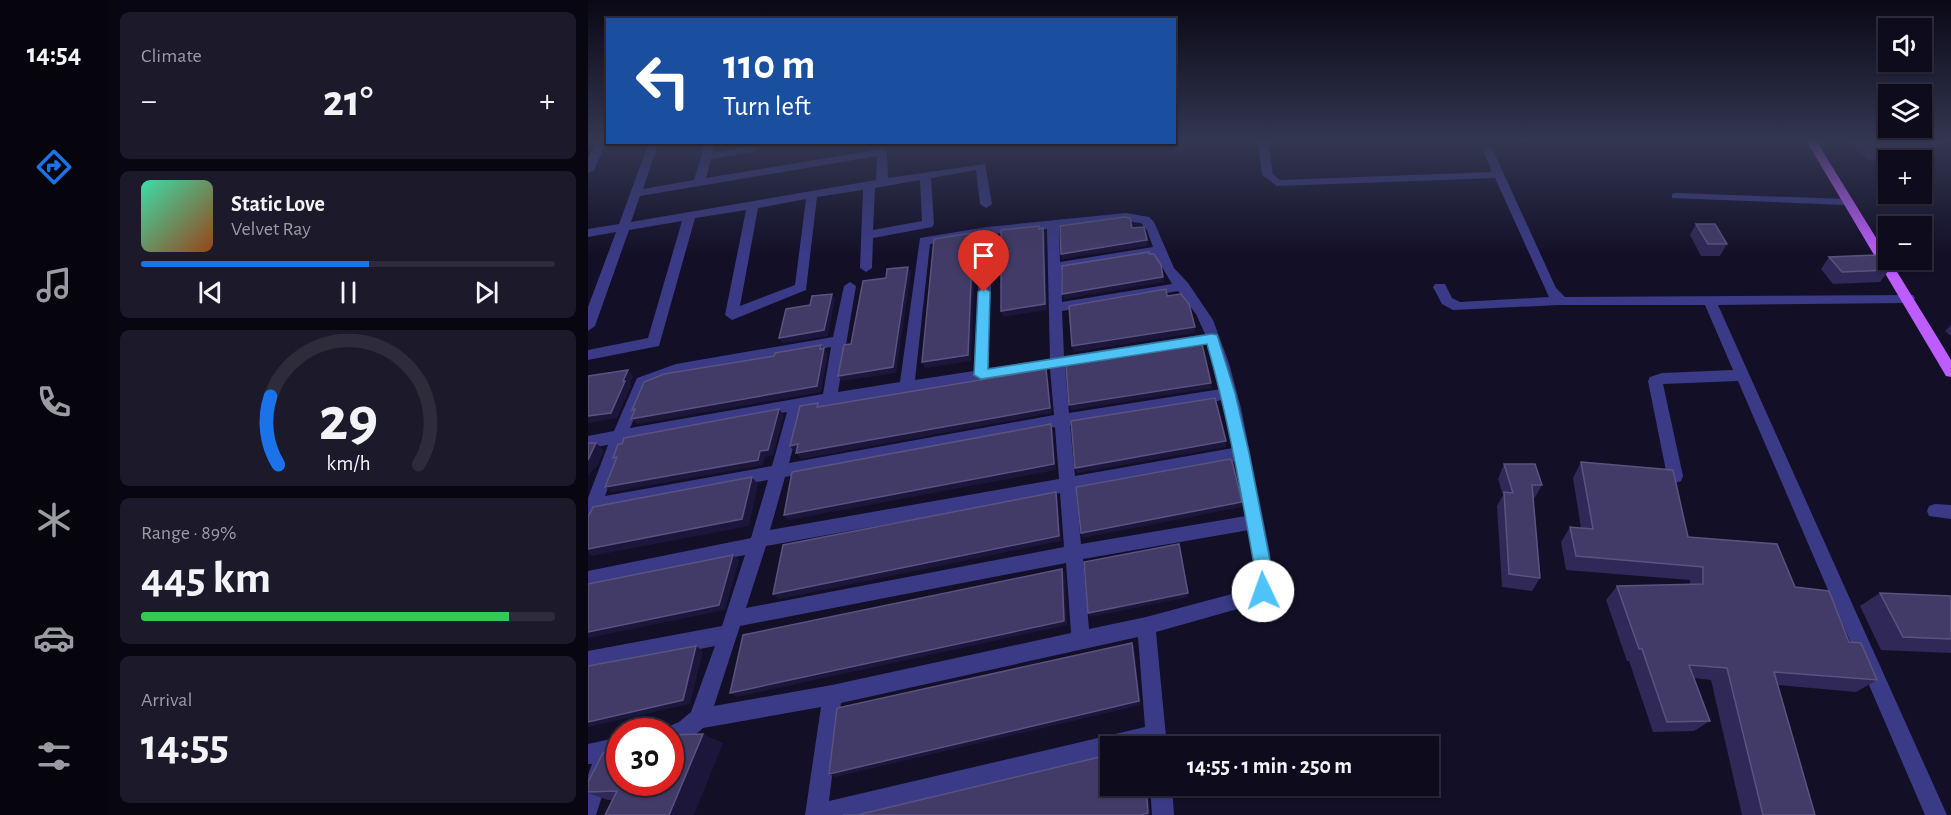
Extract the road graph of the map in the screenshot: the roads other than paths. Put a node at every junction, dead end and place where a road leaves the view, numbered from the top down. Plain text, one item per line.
1 (641, 180) edge
2 (711, 180) edge
3 (876, 180) edge
4 (900, 180) edge
5 (925, 180) edge
6 (983, 180) edge
7 (1274, 180) edge
8 (1359, 180) edge
9 (1499, 180) edge
10 (1834, 180) edge
11 (699, 182) joint
12 (875, 184) junction
13 (637, 193) junction
14 (812, 195) junction
15 (1676, 196) dead end
16 (1846, 202) junction
17 (986, 204) dead end
18 (753, 205) junction
19 (690, 215) junction
20 (1053, 224) junction
21 (625, 226) junction
22 (987, 231) junction
23 (588, 233) edge
24 (867, 235) junction
25 (1159, 250) junction
26 (1053, 267) junction
27 (866, 268) dead end
28 (850, 286) dead end
29 (1184, 286) junction
30 (1440, 286) dead end
31 (1908, 298) junction
32 (1559, 301) junction
33 (1710, 301) junction
34 (1055, 308) junction
35 (588, 326) edge
36 (1212, 338) junction
37 (839, 341) junction
38 (588, 355) edge
39 (1057, 362) junction
40 (1951, 372) edge
41 (981, 375) junction
42 (1744, 375) junction
43 (907, 387) junction
44 (1228, 393) junction
45 (830, 399) junction
46 (797, 405) junction
47 (1061, 420) junction
48 (619, 437) junction
49 (588, 442) edge
50 (1242, 453) junction
51 (779, 472) junction
52 (1675, 476) edge
53 (1067, 484) junction
54 (591, 513) edge
55 (1255, 522) junction
56 (757, 543) junction
57 (1075, 554) junction
58 (588, 579) edge
59 (731, 626) junction
60 (1146, 626) junction
61 (1081, 639) junction
62 (588, 661) edge
63 (832, 695) junction
64 (698, 719) junction
65 (684, 731) edge
66 (1157, 736) edge
67 (605, 750) edge
68 (1100, 753) edge
69 (1162, 796) edge
70 (588, 807) edge
71 (1163, 815) edge
72 (1936, 815) edge

1 - 13 street
2 - 11 street
3 - 12 street
4 - 12 street
5 - 24 street
6 - 17 street
7 - 8 street
9 - 32 street
10 - 16 main road
11 - 13 street
12 - 14 street
12 - 24 street
13 - 21 street
14 - 18 street
14 - 18 street
15 - 16 street
16 - 31 main road
18 - 19 street
19 - 21 street
19 - 38 street
20 - 22 street
20 - 25 street
20 - 26 street
21 - 23 street
21 - 35 street
22 - 41 street
22 - 43 street
24 - 27 street
25 - 26 street
25 - 29 street
26 - 34 street
28 - 37 street
29 - 34 street
29 - 36 street
30 - 32 street
31 - 33 street
31 - 40 main road
32 - 33 street
33 - 42 street
34 - 39 street
36 - 39 street
36 - 44 street
37 - 45 street
37 - 48 street
39 - 41 street
39 - 47 street
41 - 43 street
42 - 52 street
42 - 72 street
43 - 45 street
44 - 47 street
44 - 50 street
45 - 46 street
46 - 48 street
46 - 51 street
47 - 51 street
47 - 53 street
48 - 49 street
48 - 54 street
50 - 53 street
50 - 55 street
51 - 54 street
51 - 56 street
53 - 56 street
53 - 57 street
55 - 57 street
55 - 60 street
56 - 58 street
56 - 59 street
57 - 59 street
57 - 61 street
59 - 62 street
59 - 64 street
60 - 61 street
60 - 66 street
61 - 63 street
63 - 64 street
63 - 68 street
64 - 65 street
67 - 70 street
69 - 71 street

